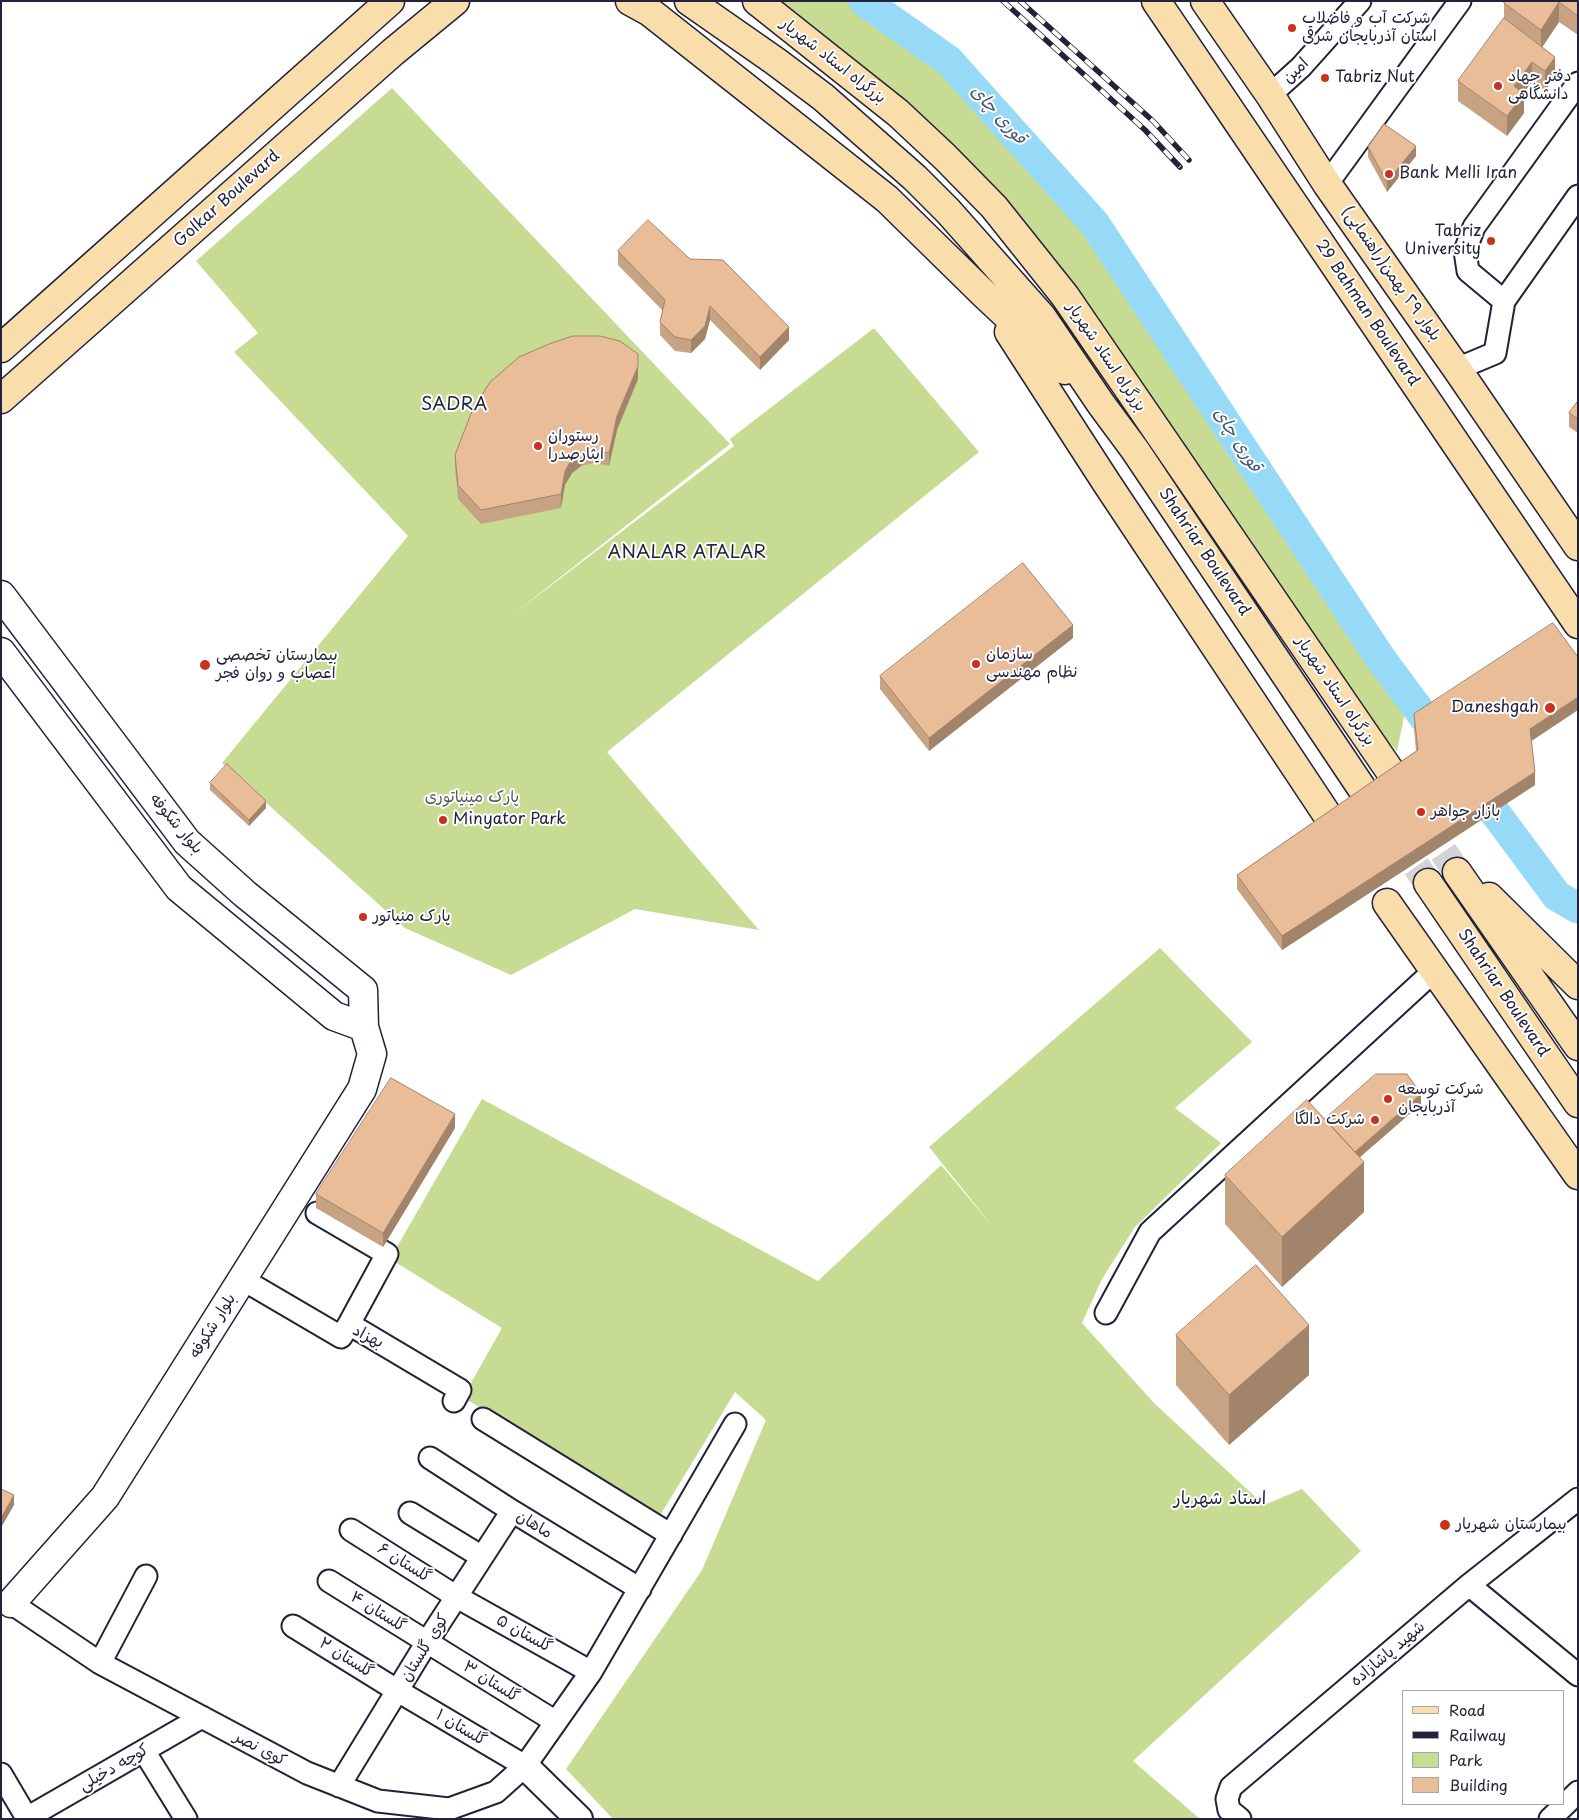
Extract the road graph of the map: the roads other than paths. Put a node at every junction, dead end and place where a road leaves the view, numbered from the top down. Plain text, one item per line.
1 (390, 1) edge
2 (455, 1) edge
3 (689, 1) edge
4 (757, 1) edge
5 (1156, 1) edge
6 (1205, 1) edge
7 (1360, 1) edge
8 (1460, 1) edge
9 (642, 5) edge
10 (1578, 83) edge
11 (1270, 95) junction
12 (1327, 184) junction
13 (1578, 196) edge
14 (985, 295) junction
15 (1504, 301) junction
16 (1, 348) edge
17 (1457, 368) junction
18 (1, 399) edge
19 (1101, 404) junction
20 (1578, 546) edge
21 (1, 595) edge
22 (1578, 624) edge
23 (1, 652) edge
24 (1390, 771) edge
25 (1363, 790) edge
26 (1326, 813) edge
27 (1428, 883) tunnel mouth
28 (1387, 903) dead end
29 (1434, 970) junction
30 (1578, 985) edge
31 (364, 1027) junction
32 (1578, 1046) edge
33 (1578, 1102) edge
34 (1578, 1175) edge
35 (317, 1213) edge
36 (242, 1279) junction
37 (1106, 1313) dead end
38 (349, 1324) junction
39 (454, 1401) dead end
40 (483, 1419) dead end
41 (735, 1424) dead end
42 (430, 1458) dead end
43 (1578, 1499) edge
44 (512, 1511) junction
45 (410, 1513) dead end
46 (351, 1530) dead end
47 (671, 1535) junction
48 (482, 1557) junction
49 (146, 1576) dead end
50 (329, 1581) dead end
51 (1469, 1585) junction
52 (640, 1588) junction
53 (457, 1596) junction
54 (6, 1602) edge
55 (293, 1626) dead end
56 (427, 1642) junction
57 (100, 1663) junction
58 (591, 1672) junction
59 (1578, 1674) edge
60 (398, 1691) junction
61 (202, 1717) junction
62 (556, 1722) junction
63 (144, 1751) junction
64 (524, 1766) junction
65 (1, 1774) edge
66 (339, 1786) junction
67 (1578, 1792) edge
68 (396, 1811) edge
69 (33, 1817) edge
70 (186, 1819) edge
71 (579, 1819) edge
72 (1240, 1819) edge
73 (1550, 1819) edge

1 - 16 main road
2 - 18 main road, Golkar Boulevard
3 - 19 main road, Shahriar Boulevard
4 - 24 main road, بزرگراه استاد شهریار
5 - 22 main road, 29 Bahman Boulevard
6 - 11 main road, بلوار ٢٩ بهمن(راهنمایی)
7 - 11 street, امین
8 - 12 street
9 - 14 main road
10 - 15 street
11 - 12 main road, بلوار ٢٩ بهمن(راهنمایی)
12 - 17 main road, بلوار ٢٩ بهمن(راهنمایی)
13 - 15 street
14 - 19 main road
14 - 26 main road
15 - 17 street
17 - 20 main road, بلوار ٢٩ بهمن(راهنمایی)
19 - 25 main road, Shahriar Boulevard
21 - 31 main road, بلوار شکوفه
23 - 31 main road
27 - 33 main road, Shahriar Boulevard
28 - 29 main road
29 - 34 main road
29 - 37 street
30 - 32 main road
31 - 36 main road, بلوار شکوفه
35 - 38 street
36 - 38 street, بهزاد
36 - 54 main road, بلوار شکوفه
38 - 39 street, بهزاد
40 - 47 street
41 - 47 street, کوی نصر
42 - 44 street, ماهان
43 - 51 street, شهید پاشازاده
44 - 48 street, کوی گلستان
44 - 52 street, ماهان
45 - 48 street
46 - 53 street, گلستان ۶
47 - 52 street, کوی نصر
48 - 53 street, کوی گلستان
49 - 57 street
50 - 56 street, گلستان ۴
51 - 59 street
51 - 72 street, شهید پاشازاده
52 - 58 street, کوی نصر
53 - 56 street, کوی گلستان
53 - 58 street, گلستان ۵
54 - 57 street, کوی نصر
55 - 60 street, گلستان ۲
56 - 60 street, کوی گلستان
56 - 62 street, گلستان ۳
57 - 61 street, کوی نصر
58 - 62 street, کوی نصر
60 - 64 street, گلستان ۱
60 - 66 street, کوی گلستان
61 - 63 street, کوچه دخیلی
61 - 66 street, کوی نصر
62 - 64 street, کوی نصر
63 - 69 street, کوچه دخیلی
63 - 70 street
64 - 68 street, کوی نصر
64 - 71 street
65 - 69 street
66 - 68 street, کوی نصر
67 - 73 street

